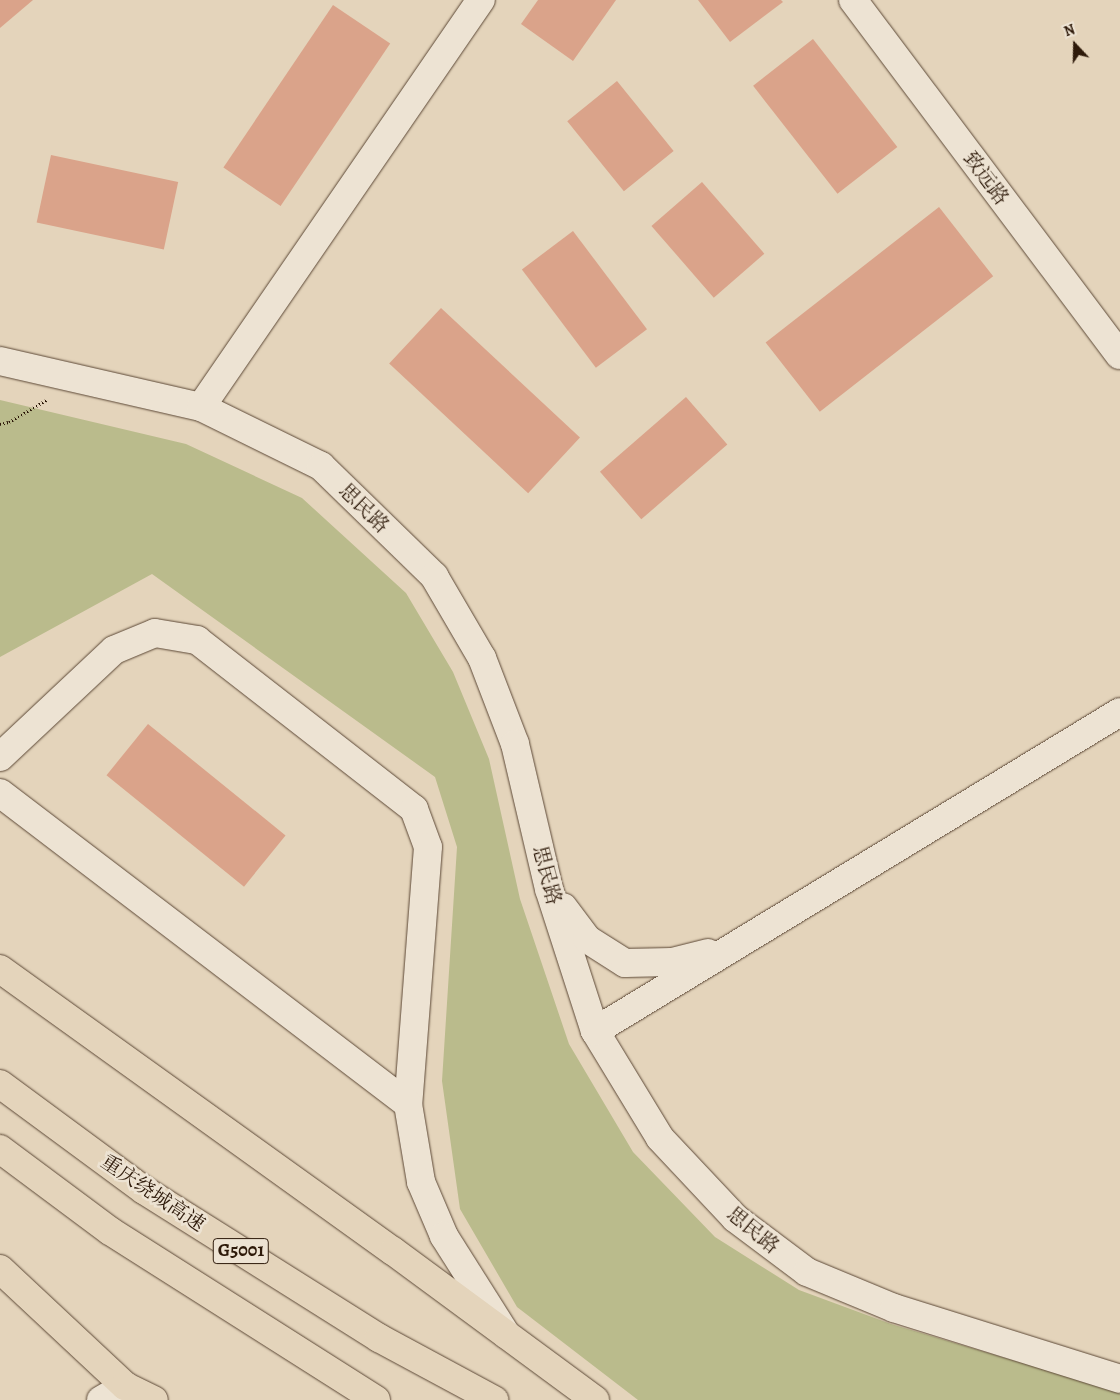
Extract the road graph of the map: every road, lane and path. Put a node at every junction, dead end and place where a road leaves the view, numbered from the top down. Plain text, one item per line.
1 (481, 0) edge
2 (853, 0) edge
3 (1120, 355) edge
4 (0, 360) edge
5 (82, 379) junction
6 (201, 407) junction
7 (0, 424) edge
8 (1120, 712) edge
9 (0, 757) edge
10 (0, 793) edge
11 (549, 889) junction
12 (736, 945) junction
13 (0, 969) edge
14 (595, 1031) junction
15 (0, 1084) edge
16 (408, 1104) junction
17 (0, 1149) edge
18 (0, 1269) edge
19 (507, 1335) junction
20 (1120, 1379) edge
21 (125, 1386) junction
22 (101, 1400) edge
23 (154, 1400) edge
24 (376, 1400) edge
25 (494, 1400) edge
26 (595, 1400) edge

1 - 6 street
2 - 3 street, 致远路
4 - 5 street, 思民路
5 - 6 street, 思民路
5 - 7 path
6 - 11 street, 思民路
8 - 12 street
9 - 16 street
10 - 16 street
11 - 12 street
11 - 14 street, 思民路
12 - 14 street
13 - 19 highway
14 - 20 street, 思民路
15 - 25 highway, 重庆绕城高速 / G5001
16 - 19 street
17 - 24 highway, G5001
18 - 21 highway
19 - 26 highway
21 - 22 street
21 - 23 highway

